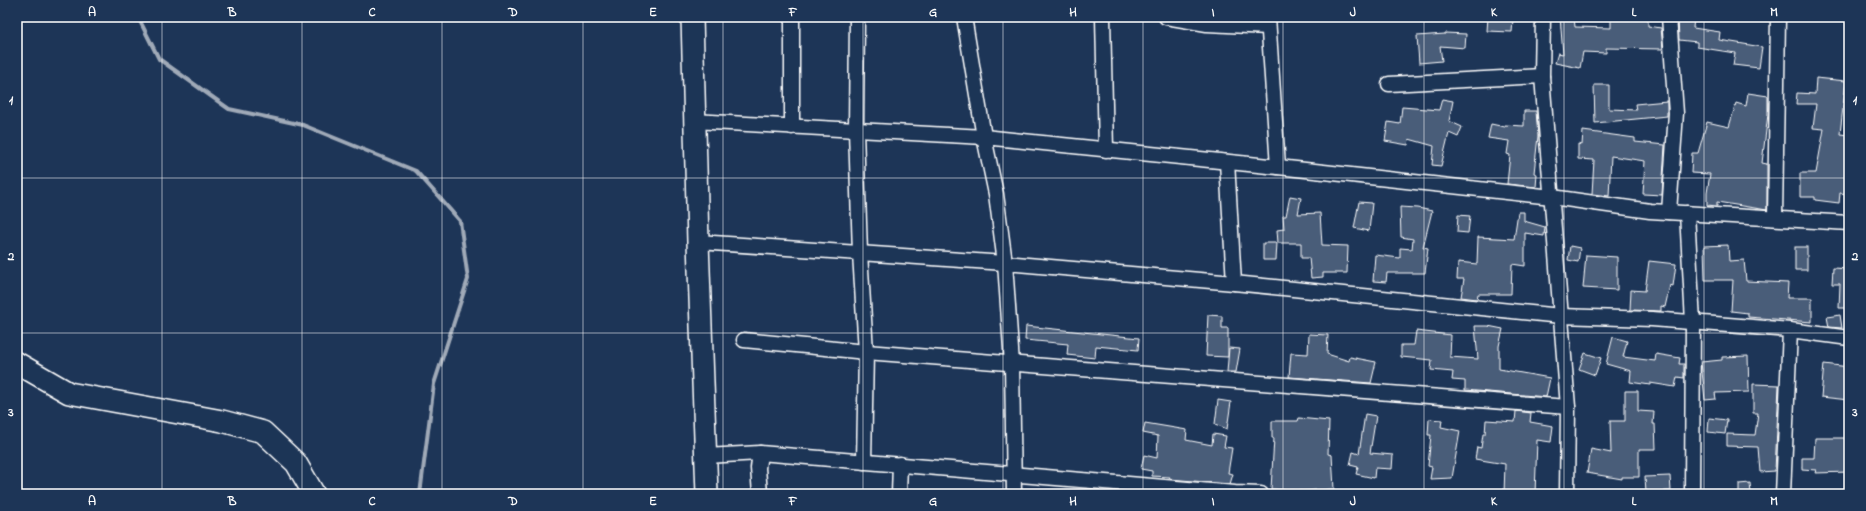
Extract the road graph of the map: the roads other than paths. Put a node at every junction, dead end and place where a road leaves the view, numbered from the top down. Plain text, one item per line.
1 (692, 17) edge
2 (792, 17) edge
3 (857, 17) edge
4 (964, 17) edge
5 (1103, 17) edge
6 (1166, 17) edge
7 (1543, 17) edge
8 (1669, 17) edge
9 (1778, 17) edge
10 (1268, 22) edge
11 (1542, 76) junction
12 (1389, 84) dead end
13 (694, 121) junction
14 (792, 127) junction
15 (856, 130) junction
16 (984, 138) junction
17 (1106, 150) junction
18 (1227, 162) junction
19 (1278, 167) junction
20 (1552, 197) junction
21 (1669, 212) junction
22 (1687, 213) junction
23 (1775, 218) junction
24 (1849, 223) edge
25 (698, 242) junction
26 (860, 253) junction
27 (1005, 263) junction
28 (1234, 283) junction
29 (1561, 316) junction
30 (1692, 322) junction
31 (1790, 330) junction
32 (1849, 338) edge
33 (744, 340) dead end
34 (866, 352) junction
35 (17, 363) edge
36 (1012, 364) junction
37 (1568, 406) junction
38 (760, 453) junction
39 (706, 456) junction
40 (864, 462) junction
41 (900, 464) junction
42 (1014, 473) junction
43 (1120, 489) edge
44 (314, 494) edge
45 (706, 494) edge
46 (760, 494) edge
47 (899, 494) edge
48 (1014, 494) edge
49 (1235, 494) edge
50 (1262, 494) edge
51 (1567, 494) edge
52 (1692, 494) edge
53 (1783, 494) edge

1 - 13 main road
2 - 14 street
3 - 15 street
4 - 16 street
5 - 17 street
6 - 10 street
7 - 11 street
8 - 21 street
9 - 23 street
10 - 19 street
11 - 12 street
11 - 20 street
13 - 14 street
13 - 25 main road
14 - 15 street
15 - 16 street
15 - 26 street
16 - 17 street
16 - 27 street
17 - 18 street
18 - 19 street
18 - 28 street
19 - 20 street
20 - 21 street
20 - 29 street
21 - 22 street
22 - 23 street
22 - 30 street
23 - 24 street
25 - 26 street
25 - 39 main road
26 - 27 street
26 - 34 street
27 - 28 street
27 - 36 street
28 - 29 street
29 - 30 street
29 - 37 street
30 - 31 street
30 - 52 street
31 - 32 street
31 - 53 street
33 - 34 street
34 - 36 street
34 - 40 street
35 - 44 main road
36 - 37 street
36 - 42 street
37 - 51 street
38 - 39 street
38 - 40 street
38 - 46 street
39 - 45 main road
40 - 41 street
41 - 42 street
41 - 47 street
42 - 43 street
42 - 48 street
43 - 49 street
49 - 50 street

